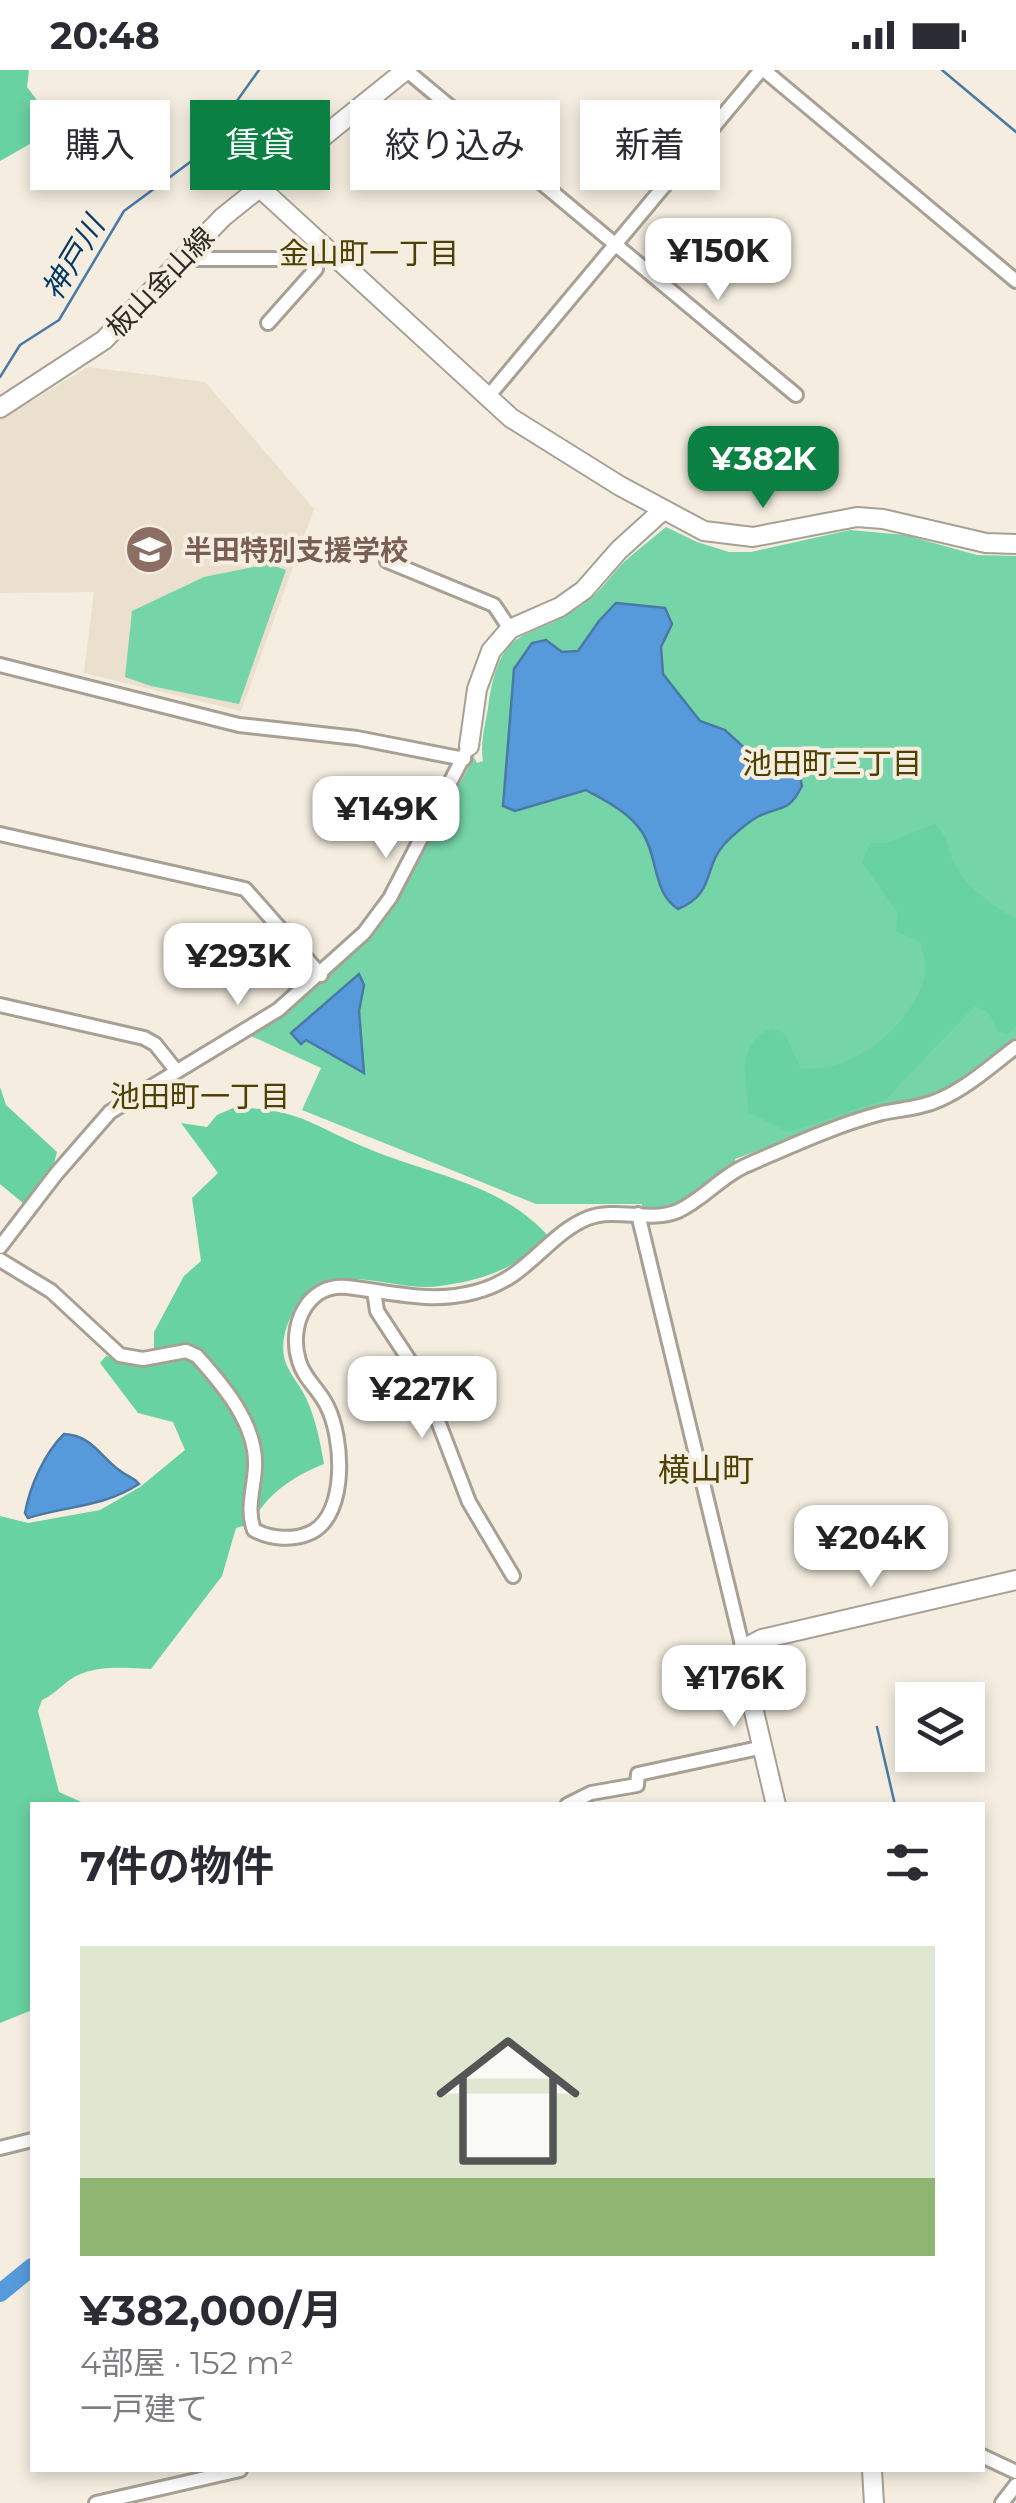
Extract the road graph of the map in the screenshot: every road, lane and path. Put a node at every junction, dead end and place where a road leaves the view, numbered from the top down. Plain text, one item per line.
1 (406, 70) edge
2 (763, 70) edge
3 (330, 130) edge
4 (255, 190) edge
5 (261, 190) edge
6 (614, 244) junction
7 (184, 259) junction
8 (1016, 280) edge
9 (268, 323) dead end
10 (796, 395) dead end
11 (487, 398) junction
12 (0, 408) edge
13 (664, 510) junction
14 (1016, 544) edge
15 (387, 561) dead end
16 (510, 629) junction
17 (0, 665) edge
18 (467, 753) junction
19 (0, 834) edge
20 (321, 974) junction
21 (0, 1005) edge
22 (1016, 1048) edge
23 (175, 1069) junction
24 (638, 1214) junction
25 (0, 1247) edge
26 (0, 1260) edge
27 (374, 1292) junction
28 (513, 1576) dead end
29 (1016, 1580) edge
30 (743, 1649) junction
31 (762, 1747) junction
32 (572, 1802) edge
33 (775, 1802) edge
34 (30, 2140) edge
35 (0, 2148) edge
36 (985, 2457) edge
37 (231, 2472) edge
38 (872, 2472) edge
39 (1016, 2472) edge
40 (1016, 2485) edge
41 (96, 2503) edge
42 (874, 2503) edge
43 (1002, 2503) edge

1 - 3 street, 板山金山線
1 - 6 street
2 - 6 street
2 - 8 street
4 - 7 street, 板山金山線
5 - 11 street
6 - 10 street
6 - 11 street
7 - 9 street
7 - 12 street, 板山金山線
11 - 13 street
13 - 14 street
13 - 16 street
15 - 16 street
16 - 18 street
17 - 18 street
18 - 20 street
19 - 20 street
20 - 23 street
21 - 23 street
22 - 24 street
23 - 25 street
24 - 27 street
24 - 30 street
26 - 27 street
27 - 28 street
29 - 30 street
30 - 31 street
31 - 32 street
31 - 33 street
34 - 35 street
36 - 39 street
37 - 41 street
38 - 42 street
40 - 43 street

